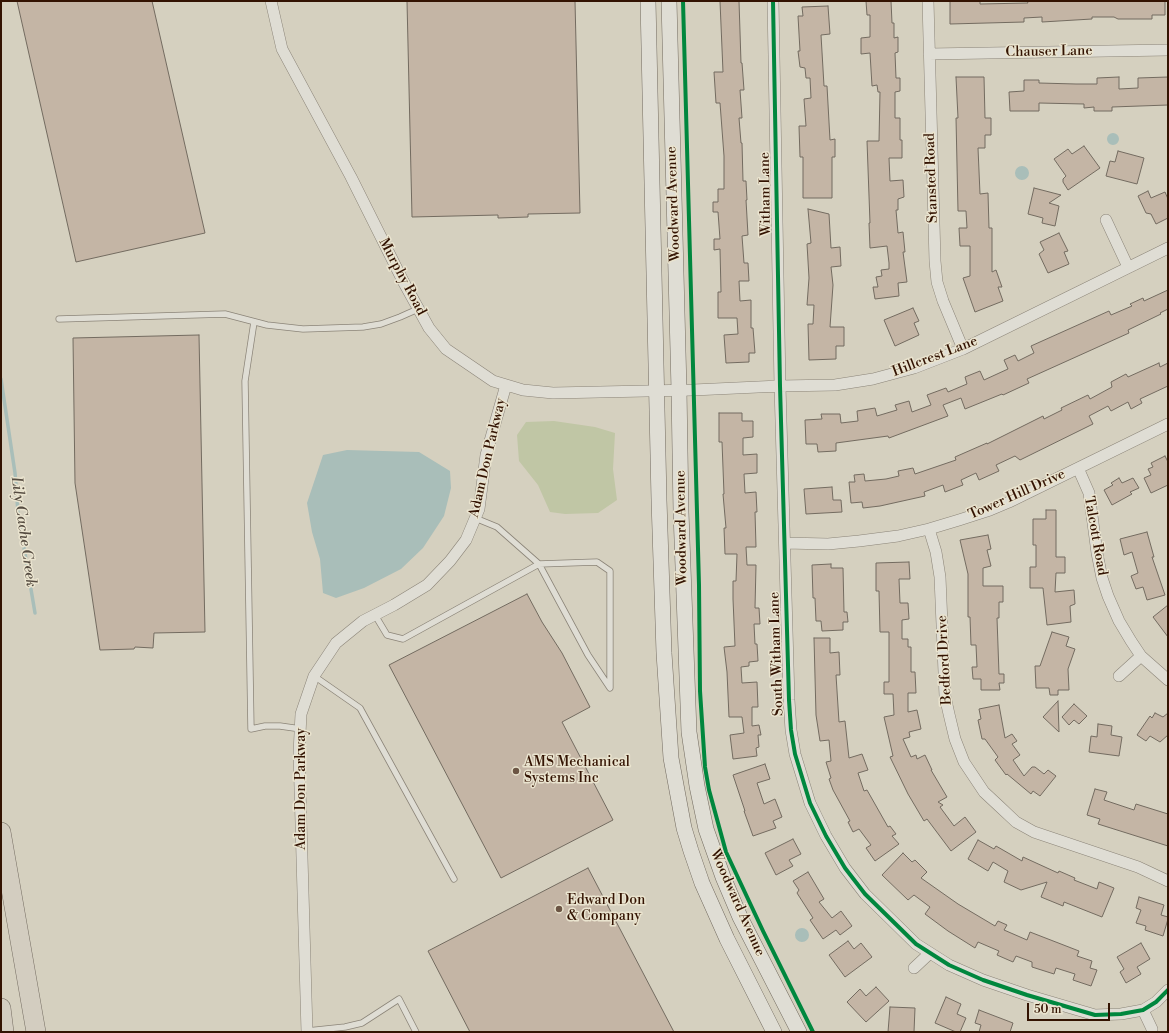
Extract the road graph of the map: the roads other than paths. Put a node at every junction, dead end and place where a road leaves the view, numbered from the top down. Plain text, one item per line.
1 (271, 1) edge
2 (648, 1) edge
3 (669, 1) edge
4 (773, 1) edge
5 (928, 1) edge
6 (1168, 50) edge
7 (929, 54) junction
8 (1106, 220) dead end
9 (1168, 248) edge
10 (1128, 267) junction
11 (418, 309) junction
12 (59, 319) dead end
13 (254, 322) junction
14 (963, 349) junction
15 (506, 385) junction
16 (780, 386) junction
17 (679, 390) junction
18 (657, 391) junction
19 (1168, 424) edge
20 (1078, 468) junction
21 (475, 518) junction
22 (930, 529) junction
23 (785, 543) junction
24 (539, 564) junction
25 (375, 615) junction
26 (1141, 656) junction
27 (314, 676) junction
28 (1119, 676) dead end
29 (1168, 680) edge
30 (301, 729) junction
31 (1, 832) edge
32 (454, 879) dead end
33 (1168, 881) edge
34 (930, 953) junction
35 (914, 968) dead end
36 (1168, 990) edge
37 (1, 1008) edge
38 (1143, 1010) junction
39 (1152, 1029) dead end
40 (307, 1031) edge
41 (4, 1032) edge
42 (36, 1032) edge
43 (416, 1032) edge
44 (774, 1032) edge
45 (799, 1032) edge

1 - 11 street, Murphy Road
2 - 18 street, Woodward Avenue
3 - 17 street, Woodward Avenue
4 - 16 street, Witham Lane
5 - 7 street, Stansted Road
6 - 7 street, Chauser Lane
7 - 14 street, Stansted Road
8 - 10 street
9 - 10 street, Hillcrest Lane
10 - 14 street, Hillcrest Lane
11 - 13 lane
11 - 15 street, Murphy Road
12 - 13 lane
13 - 30 lane
14 - 16 street, Hillcrest Lane
15 - 18 street, Murphy Road
15 - 21 street, Adam Don Parkway
16 - 17 street, Hillcrest Lane
16 - 23 street, South Witham Lane
17 - 18 street, Hillcrest Lane
17 - 45 street, Woodward Avenue
18 - 44 street, Woodward Avenue
19 - 20 street, Tower Hill Drive
20 - 22 street, Tower Hill Drive
20 - 26 street, Talcott Road
21 - 24 lane
21 - 25 street, Adam Don Parkway
22 - 23 street, Tower Hill Drive
22 - 33 street, Bedford Drive
23 - 34 street, South Witham Lane
24 - 24 lane
24 - 25 lane
25 - 27 street, Adam Don Parkway
26 - 28 street
26 - 29 street, Talcott Road
27 - 30 street, Adam Don Parkway
27 - 32 lane
30 - 40 street, Adam Don Parkway
31 - 42 highway
34 - 35 street
34 - 38 street, South Witham Lane
36 - 38 street, South Witham Lane
37 - 41 highway
38 - 39 street
40 - 43 lane

